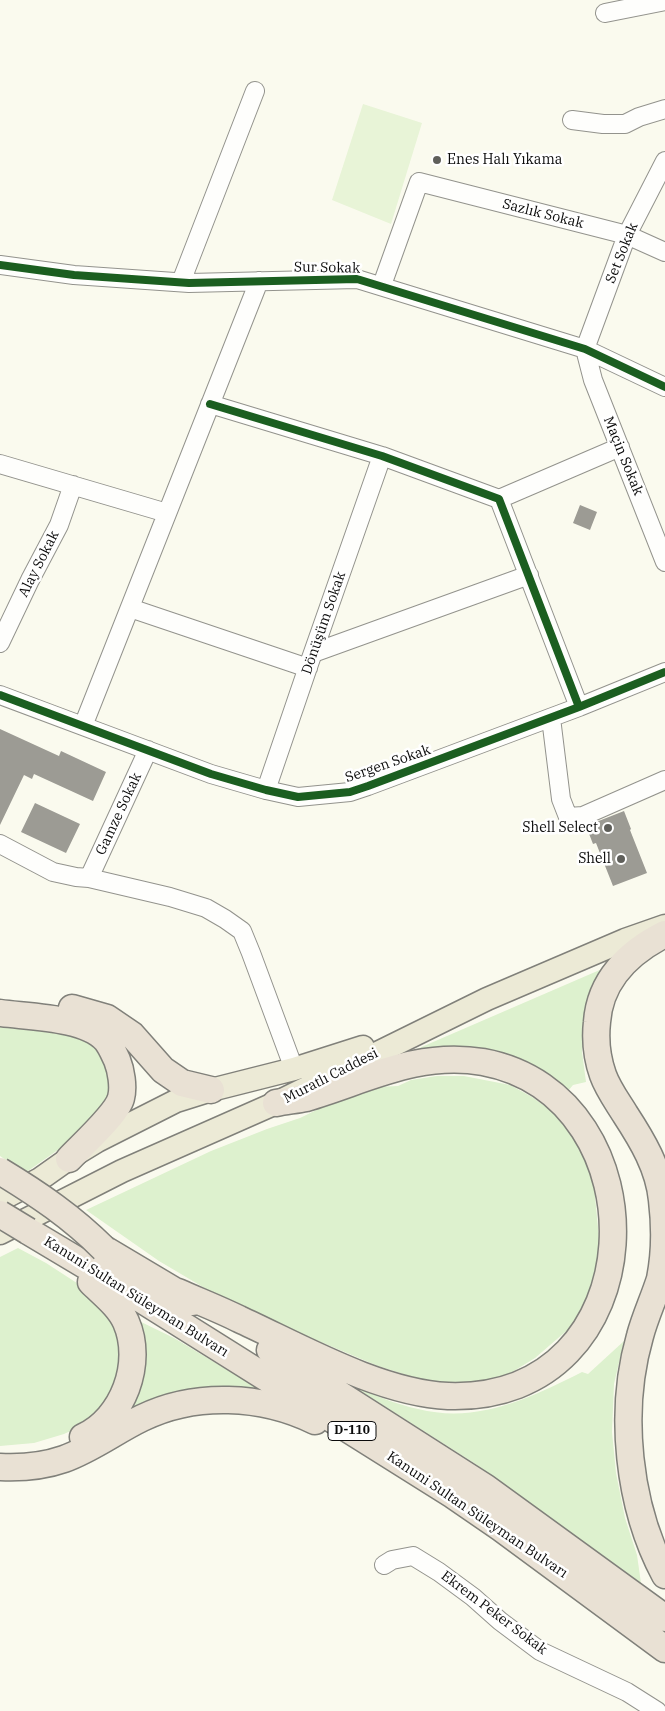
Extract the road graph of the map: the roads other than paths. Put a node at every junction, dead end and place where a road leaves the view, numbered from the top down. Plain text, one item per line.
1 (665, 1) edge
2 (605, 13) dead end
3 (255, 92) dead end
4 (665, 109) edge
5 (572, 120) dead end
6 (665, 160) edge
7 (627, 235) junction
8 (665, 252) edge
9 (0, 267) edge
10 (259, 281) junction
11 (181, 282) junction
12 (382, 285) junction
13 (585, 349) junction
14 (665, 387) edge
15 (210, 404) junction
16 (620, 447) junction
17 (382, 456) junction
18 (0, 464) edge
19 (73, 484) junction
20 (499, 499) junction
21 (167, 512) junction
22 (664, 554) edge
23 (529, 575) junction
24 (130, 608) junction
25 (0, 643) edge
26 (310, 661) junction
27 (665, 672) edge
28 (0, 695) edge
29 (579, 707) junction
30 (551, 718) junction
31 (84, 726) junction
32 (148, 750) junction
33 (665, 780) edge
34 (266, 790) junction
35 (0, 844) edge
36 (89, 878) junction
37 (665, 912) edge
38 (665, 926) edge
39 (665, 934) edge
40 (0, 996) edge
41 (0, 1013) edge
42 (294, 1069) junction
43 (211, 1090) junction
44 (276, 1103) junction
45 (69, 1158) junction
46 (0, 1171) edge
47 (0, 1185) edge
48 (0, 1200) edge
49 (0, 1214) edge
50 (28, 1231) junction
51 (0, 1233) edge
52 (104, 1249) junction
53 (178, 1292) junction
54 (380, 1448) junction
55 (0, 1455) edge
56 (0, 1468) edge
57 (384, 1566) dead end
58 (665, 1575) edge
59 (665, 1618) edge
60 (665, 1649) edge
61 (657, 1711) edge

1 - 2 street
3 - 11 street
4 - 5 street
6 - 7 street, Set Sokak
7 - 8 street, Sazlık Sokak
7 - 12 street, Sazlık Sokak
7 - 13 street, Set Sokak
9 - 11 street, Sur Sokak
10 - 11 street, Sur Sokak
10 - 12 street, Sur Sokak
10 - 15 street
12 - 13 street, Sur Sokak
13 - 14 street, Sur Sokak
13 - 16 street, Maçin Sokak
15 - 17 street
15 - 21 street
16 - 20 street
16 - 22 street, Maçin Sokak
17 - 20 street
17 - 26 street, Dönüşüm Sokak
18 - 19 street
19 - 21 street
19 - 25 street, Alay Sokak
20 - 23 street
21 - 24 street
23 - 26 street
23 - 29 street
24 - 26 street
24 - 31 street
26 - 34 street, Dönüşüm Sokak
27 - 29 street, Sergen Sokak
28 - 31 street, Sergen Sokak
29 - 30 street, Sergen Sokak
30 - 33 street
30 - 34 street, Sergen Sokak
31 - 32 street, Sergen Sokak
32 - 34 street, Sergen Sokak
32 - 36 street, Gamze Sokak
35 - 36 street
36 - 42 street
37 - 42 main road, Muratlı Caddesi
38 - 44 main road, Muratlı Caddesi
39 - 58 highway
40 - 43 highway
41 - 45 highway
42 - 43 main road, Muratlı Caddesi
43 - 45 main road, Muratlı Caddesi
44 - 51 main road, Muratlı Caddesi
44 - 53 highway
45 - 48 main road, Muratlı Caddesi
46 - 52 highway, bridge
47 - 52 highway, D-110, bridge
49 - 50 highway, D-110, bridge
50 - 54 highway, Kanuni Sultan Süleyman Bulvarı / D-110
50 - 55 highway
52 - 53 highway, Kanuni Sultan Süleyman Bulvarı / D-110
53 - 59 highway, Kanuni Sultan Süleyman Bulvarı / D-110
54 - 56 highway
54 - 60 highway, Kanuni Sultan Süleyman Bulvarı / D-110
57 - 61 street, Ekrem Peker Sokak

